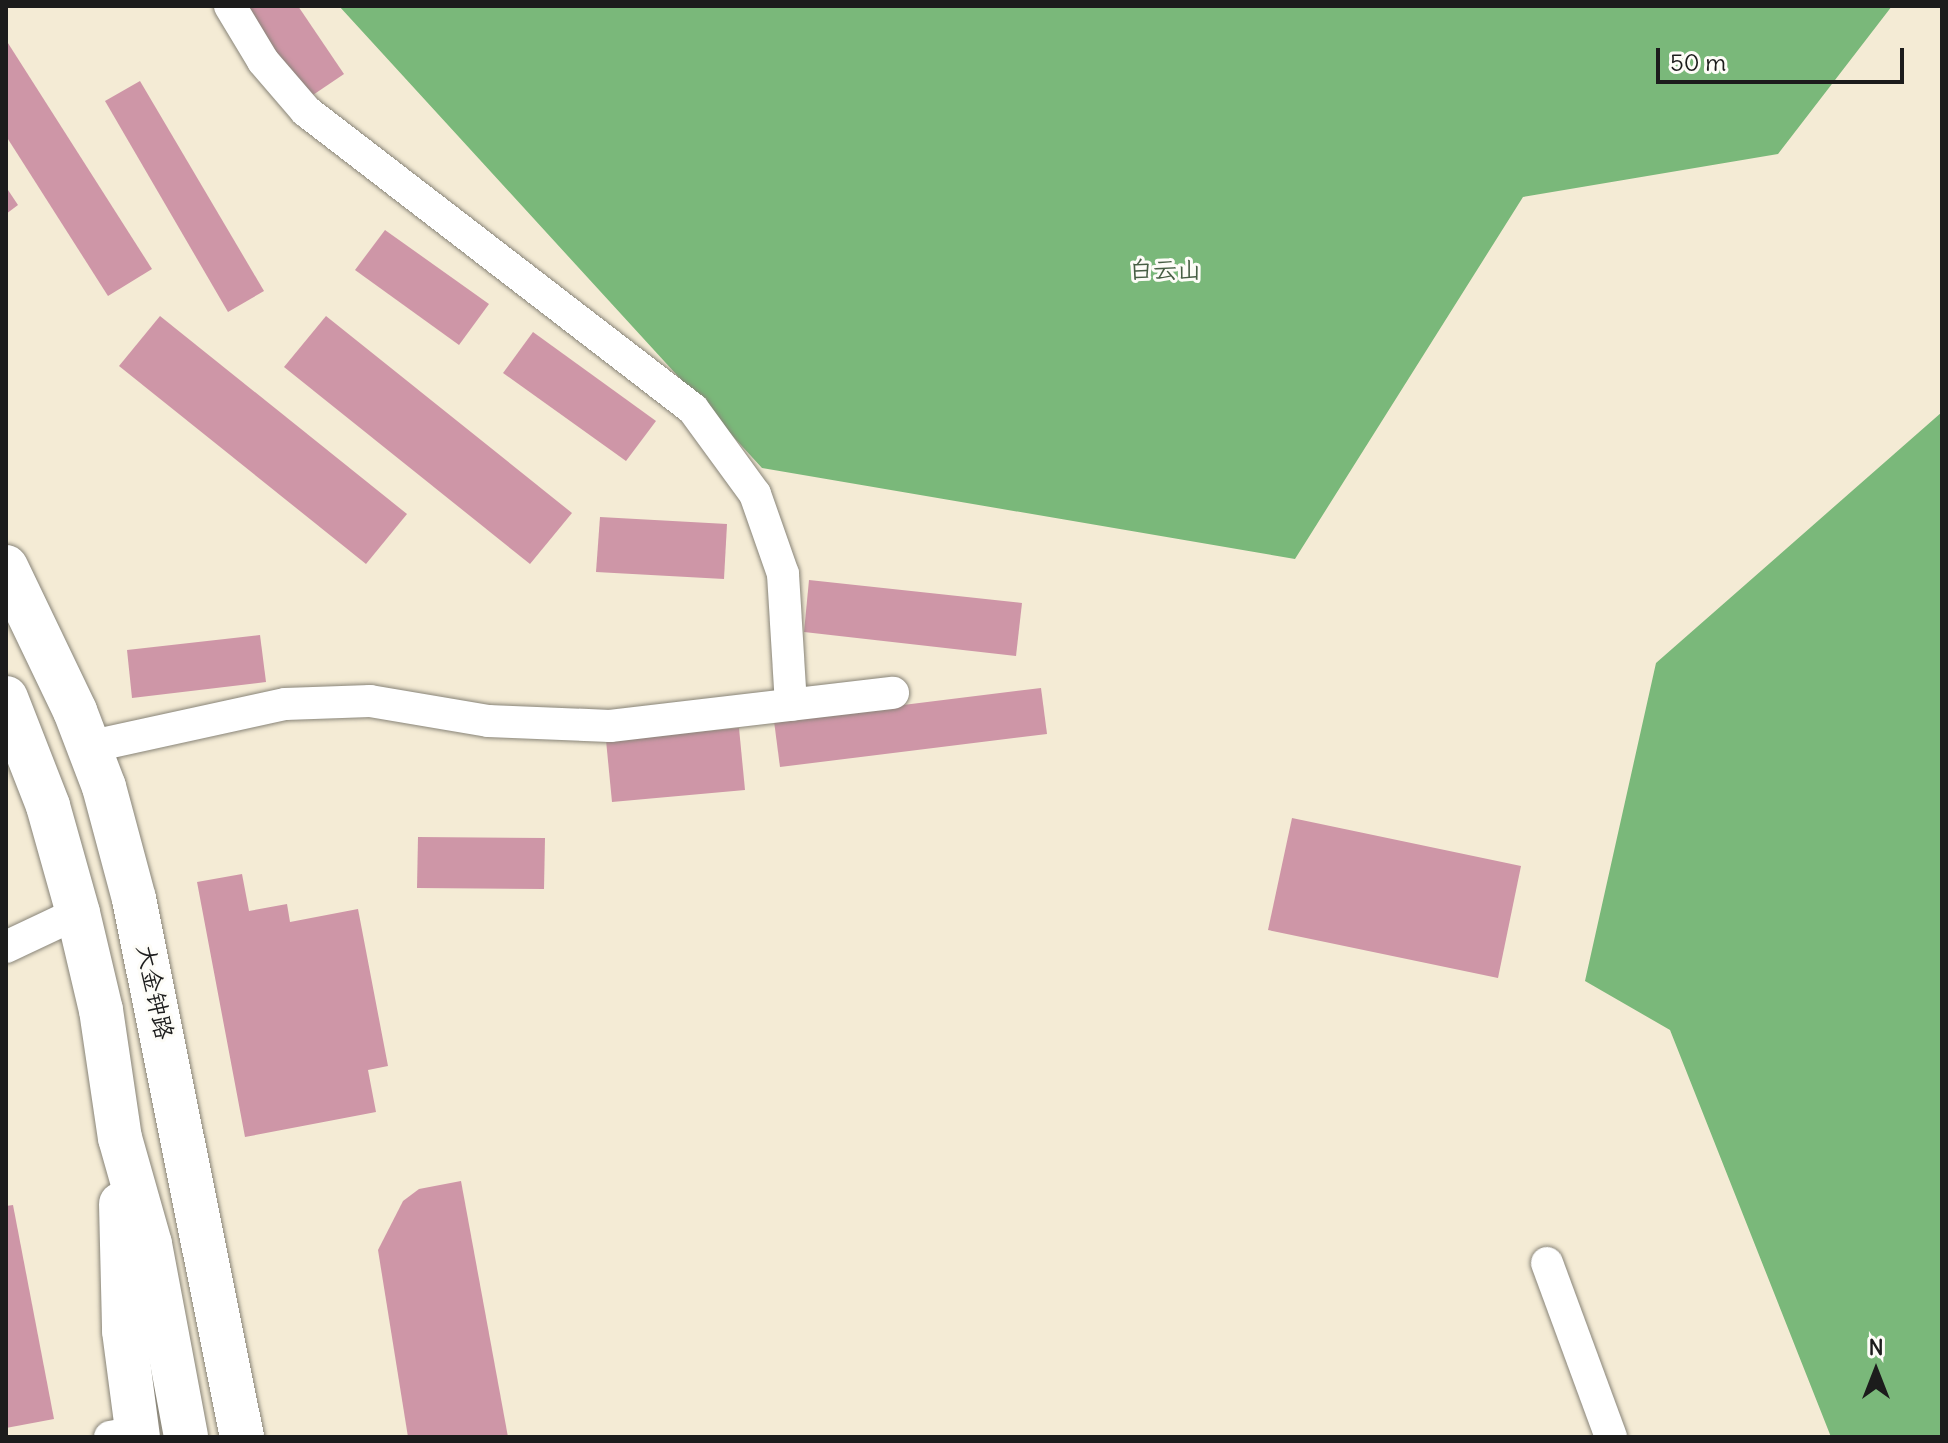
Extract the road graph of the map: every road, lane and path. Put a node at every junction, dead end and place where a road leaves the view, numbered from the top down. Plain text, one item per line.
1 (230, 6) edge
2 (6, 567) edge
3 (893, 693) dead end
4 (6, 698) edge
5 (791, 705) junction
6 (88, 747) junction
7 (78, 913) junction
8 (6, 947) edge
9 (120, 1138) junction
10 (1547, 1263) dead end
11 (129, 1435) edge
12 (186, 1437) edge
13 (242, 1437) edge
14 (1611, 1437) edge

1 - 5 street
2 - 6 main road, 大金钟路
3 - 5 street
4 - 7 main road
5 - 6 street
6 - 13 main road, 大金钟路
7 - 8 street
7 - 9 main road
9 - 11 main road
9 - 12 main road
10 - 14 street

